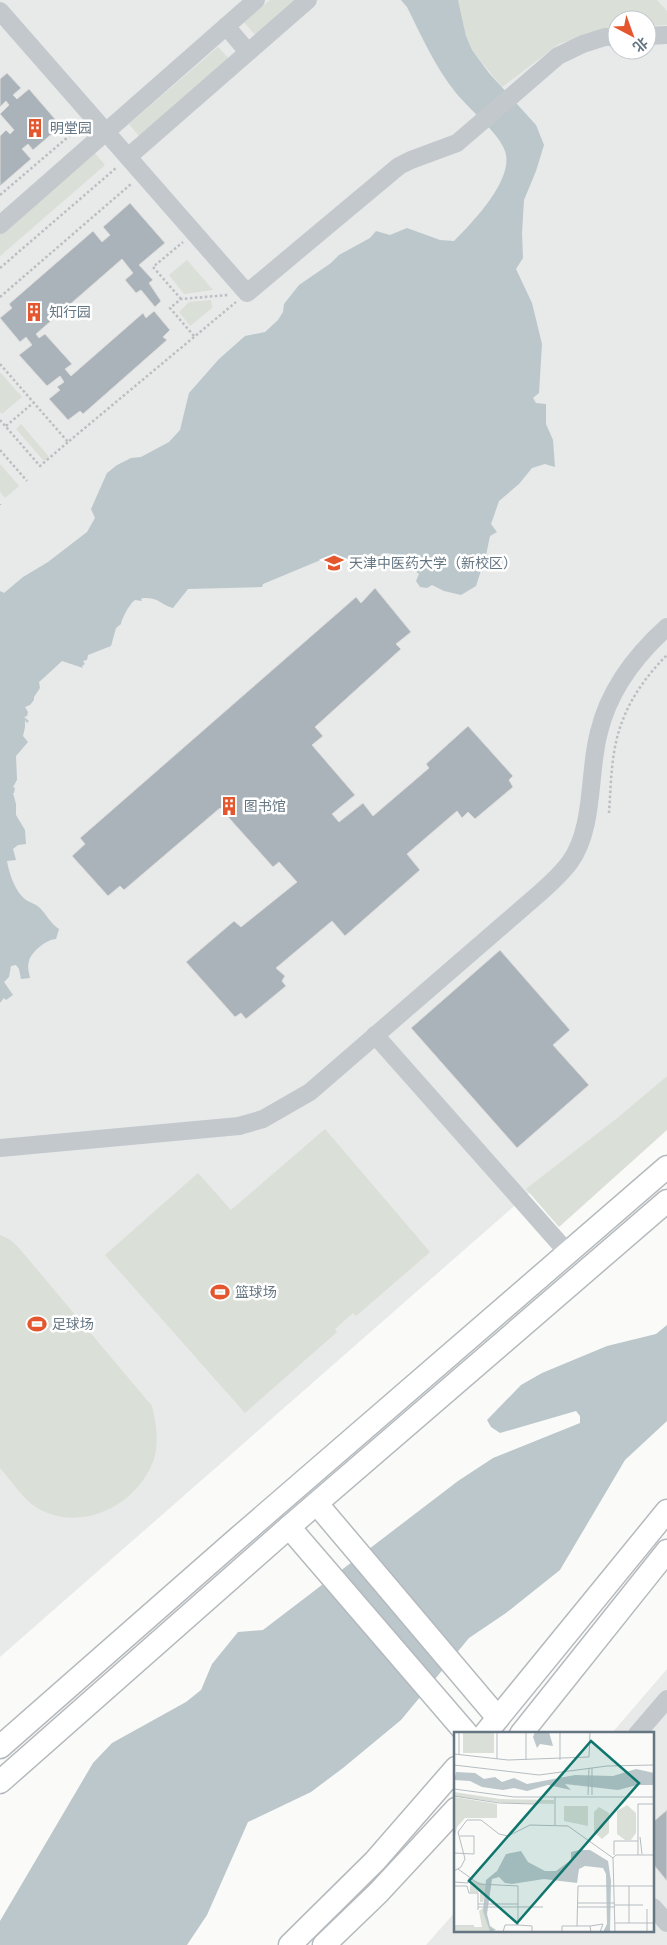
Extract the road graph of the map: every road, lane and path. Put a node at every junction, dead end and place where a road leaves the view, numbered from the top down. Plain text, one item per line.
1 (256, 0) edge
2 (308, 0) edge
3 (0, 11) edge
4 (226, 26) junction
5 (607, 38) edge
6 (248, 52) junction
7 (74, 116) dead end
8 (106, 132) junction
9 (128, 157) junction
10 (140, 170) junction
11 (0, 195) edge
12 (0, 226) edge
13 (194, 233) junction
14 (0, 268) edge
15 (247, 293) junction
16 (0, 297) edge
17 (181, 300) junction
18 (194, 336) junction
19 (0, 364) edge
20 (33, 403) junction
21 (0, 420) edge
22 (5, 426) junction
23 (68, 442) junction
24 (0, 450) edge
25 (27, 481) dead end
26 (667, 627) edge
27 (667, 655) edge
28 (609, 814) dead end
29 (375, 1035) junction
30 (0, 1148) edge
31 (667, 1167) edge
32 (667, 1201) edge
33 (568, 1253) junction
34 (317, 1504) junction
35 (667, 1511) edge
36 (289, 1528) junction
37 (667, 1551) edge
38 (667, 1699) edge
39 (492, 1726) edge
40 (465, 1732) edge
41 (523, 1732) edge
42 (640, 1732) edge
43 (0, 1747) edge
44 (454, 1770) edge
45 (0, 1782) edge
46 (454, 1810) edge
47 (654, 1908) edge
48 (667, 1923) edge
49 (290, 1945) edge
50 (324, 1945) edge

1 - 4 lane
2 - 6 lane
3 - 8 lane
4 - 6 lane
4 - 8 lane
5 - 15 lane
6 - 9 lane
7 - 11 path
8 - 9 lane
8 - 12 lane
9 - 10 lane
9 - 14 path
10 - 13 lane
10 - 16 path
13 - 15 lane
13 - 17 path
15 - 17 path
15 - 18 path
17 - 18 path
18 - 23 path
19 - 20 path
20 - 22 path
20 - 23 path
21 - 22 path
22 - 23 path
24 - 25 path
26 - 29 lane
27 - 28 path
29 - 30 lane
29 - 33 lane
31 - 33 main road
32 - 34 main road
33 - 43 main road
34 - 36 main road
34 - 39 main road
35 - 39 main road
36 - 40 main road
36 - 45 main road
37 - 41 main road
38 - 42 lane
44 - 49 main road
46 - 50 main road
47 - 48 lane

